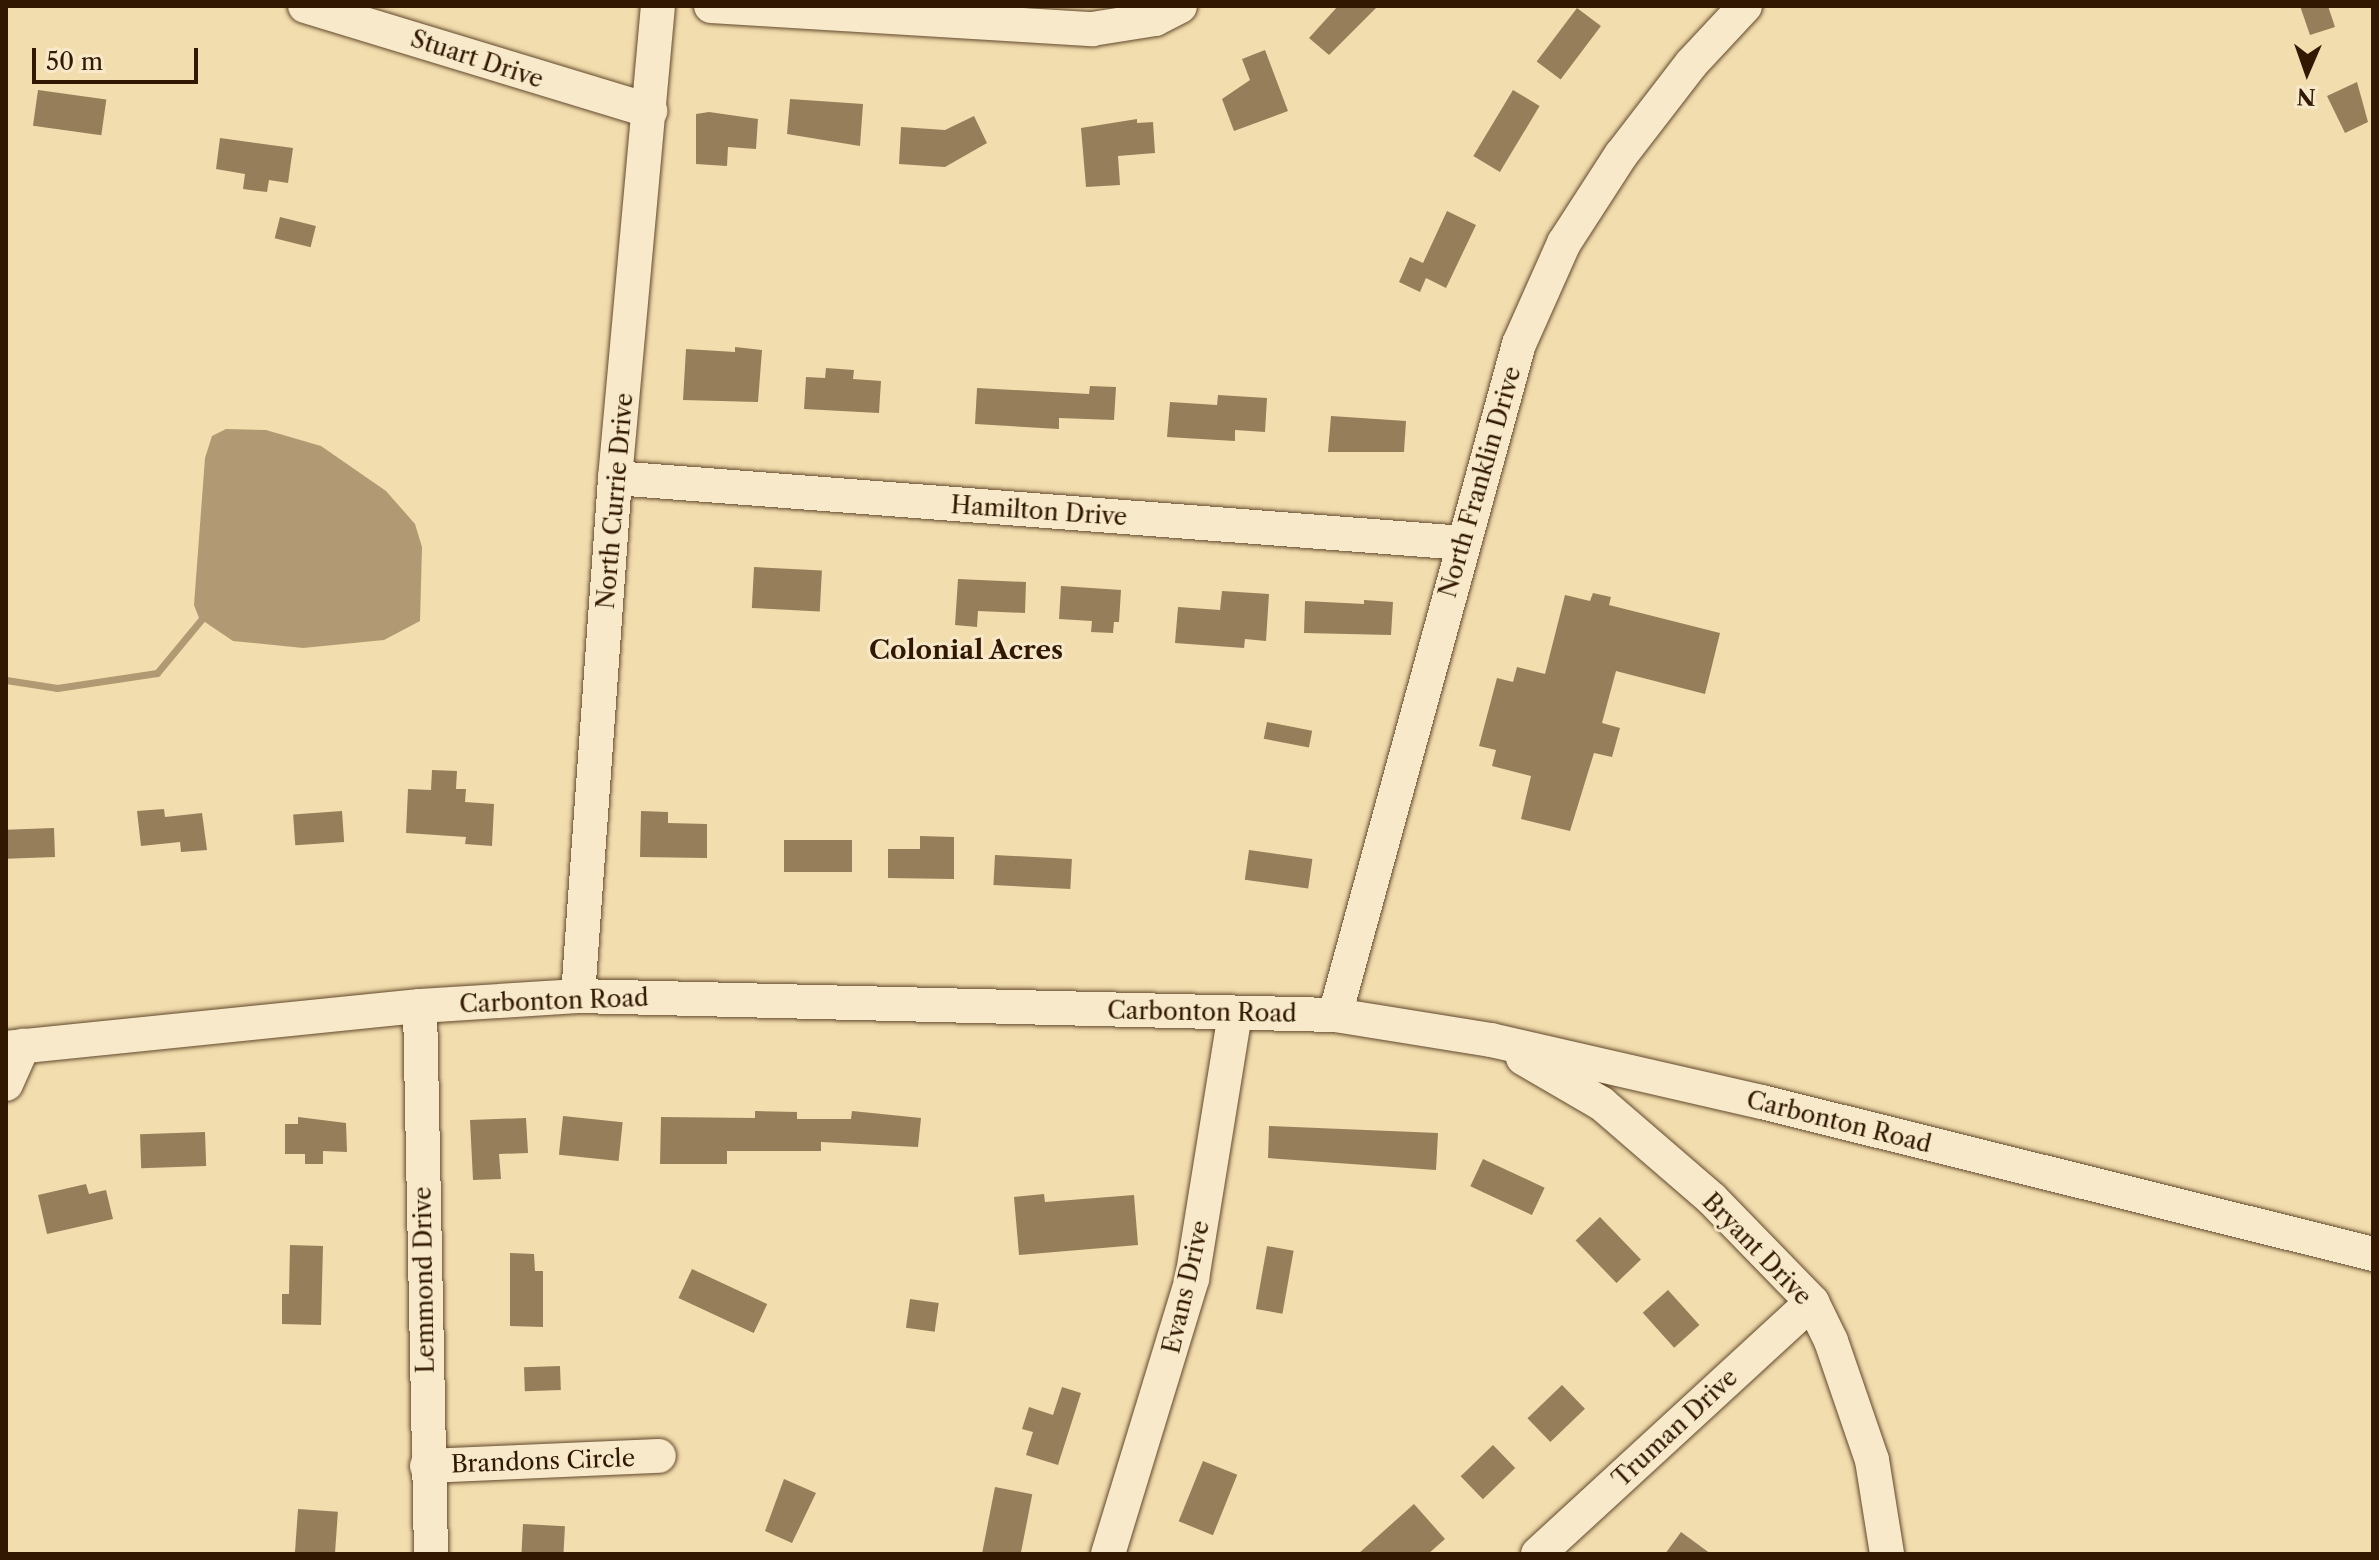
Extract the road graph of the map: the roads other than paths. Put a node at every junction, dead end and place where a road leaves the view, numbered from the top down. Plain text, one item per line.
1 (305, 6) edge
2 (658, 6) edge
3 (711, 6) edge
4 (1180, 6) edge
5 (1745, 6) edge
6 (650, 111) junction
7 (615, 478) junction
8 (1463, 543) junction
9 (578, 996) junction
10 (420, 1006) junction
11 (1235, 1013) junction
12 (1335, 1015) junction
13 (1491, 1040) junction
14 (14, 1047) edge
15 (6, 1084) edge
16 (2373, 1254) edge
17 (1812, 1302) junction
18 (659, 1456) dead end
19 (427, 1466) junction
20 (431, 1554) edge
21 (1108, 1554) edge
22 (1538, 1554) edge
23 (1887, 1554) edge

1 - 6 street, Stuart Drive
2 - 6 street, North Currie Drive
3 - 4 street
5 - 8 street, North Franklin Drive
6 - 7 street, North Currie Drive
7 - 8 street, Hamilton Drive
7 - 9 street, North Currie Drive
8 - 12 street, North Franklin Drive
9 - 10 street, Carbonton Road
9 - 11 street, Carbonton Road
10 - 14 street, Carbonton Road
10 - 19 street, Lemmond Drive
11 - 12 street, Carbonton Road
11 - 21 street, Evans Drive
12 - 13 street, Carbonton Road
13 - 16 street, Carbonton Road
13 - 17 street, Bryant Drive
14 - 15 street
17 - 22 street, Truman Drive
17 - 23 street, Bryant Drive
18 - 19 street, Brandons Circle
19 - 20 street, Lemmond Drive

